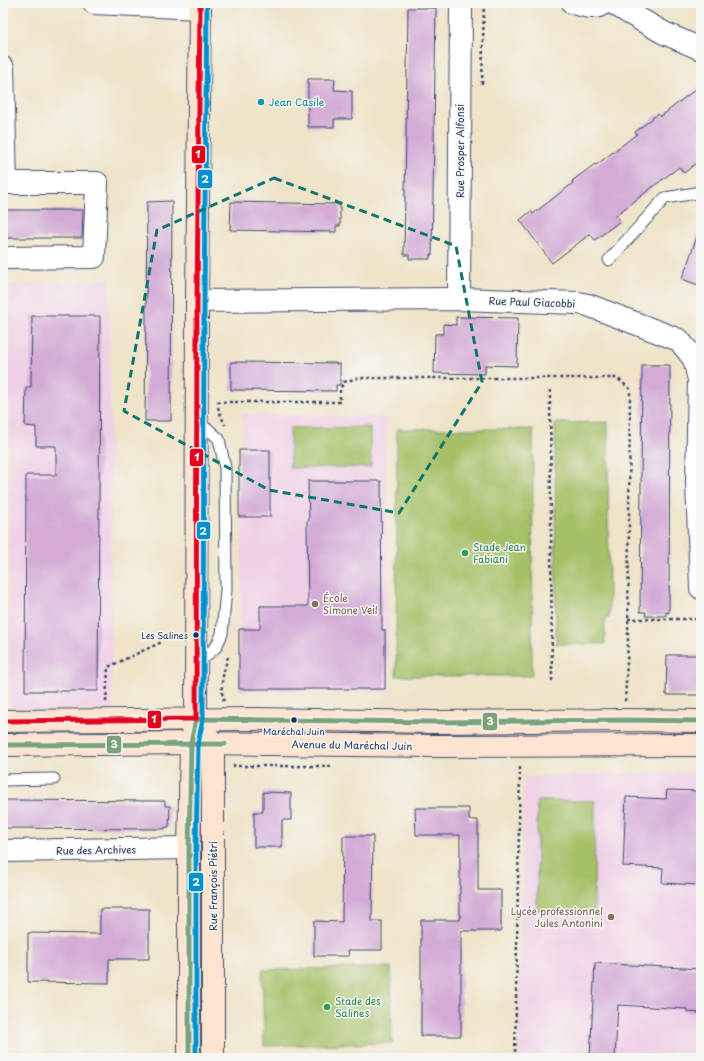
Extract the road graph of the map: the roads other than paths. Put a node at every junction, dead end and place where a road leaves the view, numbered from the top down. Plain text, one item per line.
1 (94, 3) edge
2 (461, 3) edge
3 (573, 3) edge
4 (603, 3) edge
5 (613, 3) edge
6 (200, 5) edge
7 (701, 49) edge
8 (3, 68) edge
9 (701, 189) edge
10 (3, 258) edge
11 (609, 260) dead end
12 (459, 299) junction
13 (197, 301) junction
14 (198, 426) junction
15 (699, 482) edge
16 (701, 588) edge
17 (196, 664) junction
18 (196, 719) junction
19 (3, 720) edge
20 (701, 720) edge
21 (191, 743) junction
22 (213, 744) junction
23 (3, 745) edge
24 (701, 745) edge
25 (54, 779) dead end
26 (3, 780) edge
27 (189, 848) junction
28 (3, 851) edge
29 (189, 1058) edge
30 (213, 1058) edge

1 - 6 street
2 - 12 street, Rue Prosper Alfonsi
3 - 4 street
5 - 7 street
6 - 13 street
8 - 10 street
9 - 11 lane
12 - 13 street, Rue Paul Giacobbi
12 - 15 street, Rue Paul Giacobbi
13 - 14 street
14 - 17 street
14 - 17 lane
15 - 16 street, Rue Paul Giacobbi
17 - 18 street
18 - 19 street
18 - 20 street
18 - 21 street
18 - 22 street
21 - 22 street, Avenue du Maréchal Juin
21 - 23 street, Avenue du Maréchal Juin
21 - 27 street
22 - 24 street, Avenue du Maréchal Juin
22 - 30 street, Rue François Piétri
25 - 26 lane
27 - 28 street, Rue des Archives
27 - 29 street

